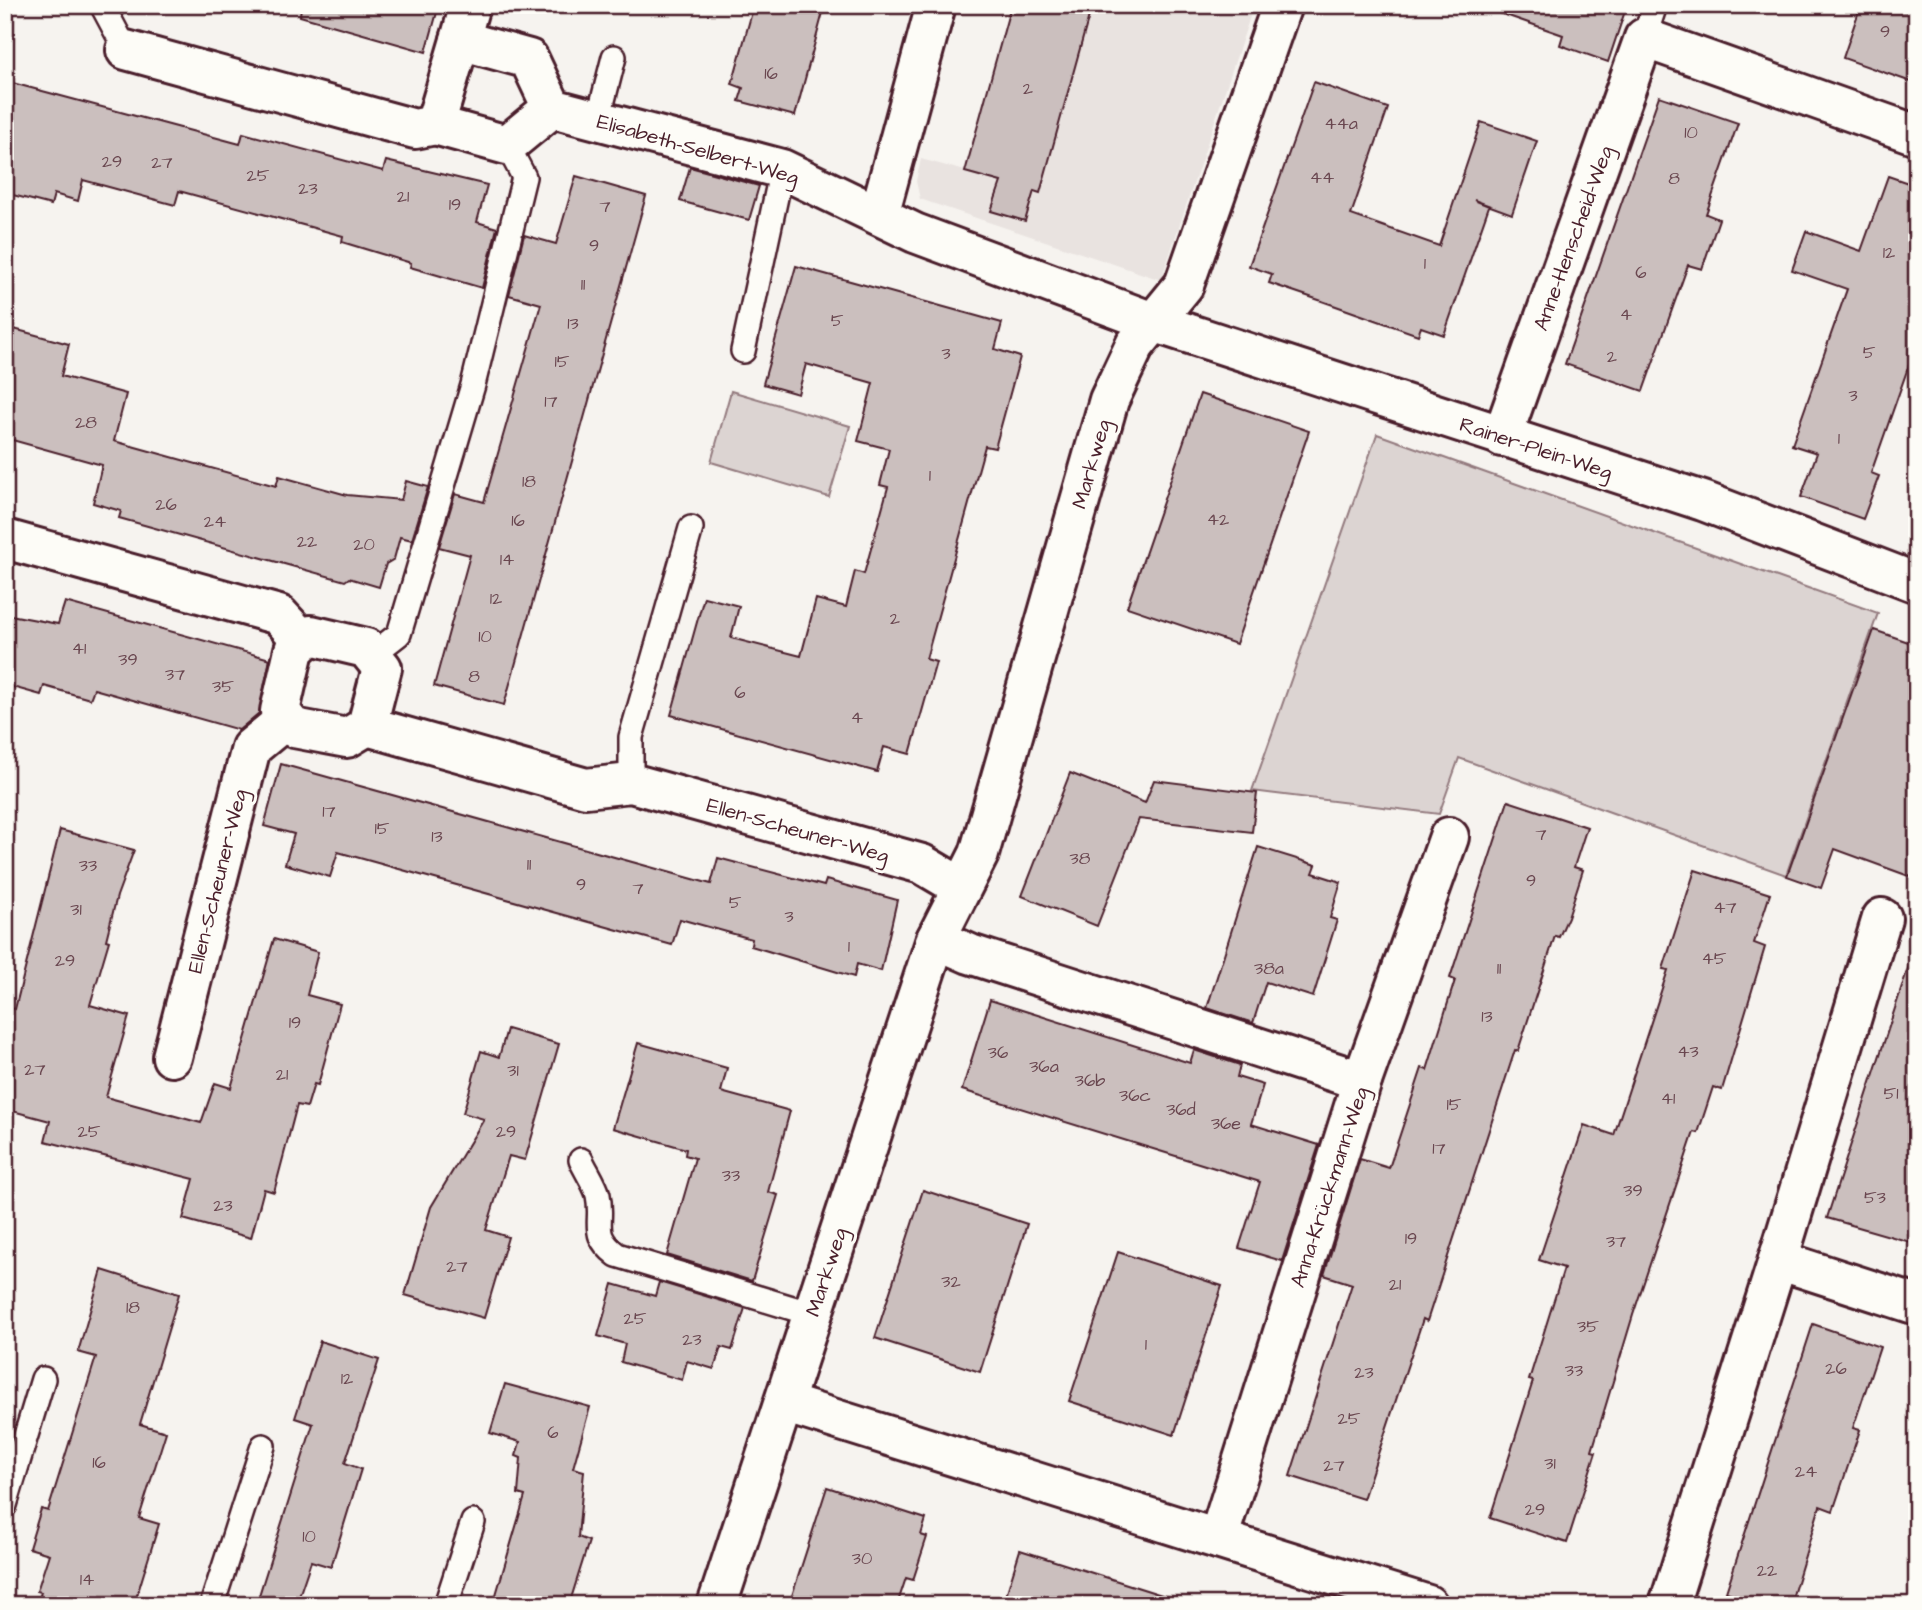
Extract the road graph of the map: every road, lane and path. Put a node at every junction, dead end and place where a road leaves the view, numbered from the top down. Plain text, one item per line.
1 (102, 5) edge
2 (936, 5) edge
3 (1282, 5) edge
4 (1649, 22) edge
5 (465, 23) edge
6 (125, 50) joint
7 (614, 57) dead end
8 (552, 108) junction
9 (598, 120) junction
10 (435, 125) junction
11 (1917, 135) edge
12 (507, 145) junction
13 (782, 169) junction
14 (879, 215) junction
15 (1153, 322) junction
16 (743, 351) dead end
17 (1502, 438) junction
18 (691, 528) dead end
19 (5, 539) edge
20 (1917, 583) edge
21 (303, 641) junction
22 (372, 655) junction
23 (286, 719) junction
24 (368, 726) junction
25 (631, 783) junction
26 (1449, 837) dead end
27 (961, 887) junction
28 (1882, 918) dead end
29 (936, 939) junction
30 (172, 1057) dead end
31 (1362, 1081) junction
32 (581, 1160) dead end
33 (1778, 1259) junction
34 (1917, 1305) edge
35 (812, 1314) junction
36 (43, 1379) dead end
37 (784, 1403) junction
38 (263, 1446) dead end
39 (5, 1504) edge
40 (473, 1522) dead end
41 (1218, 1539) junction
42 (212, 1605) edge
43 (446, 1605) edge
44 (717, 1605) edge
45 (1428, 1605) edge
46 (1669, 1605) edge

1 - 6 lane
2 - 14 street
3 - 15 street, Markweg
4 - 11 street, Anne-Henscheid-Weg
4 - 17 street, Anne-Henscheid-Weg
5 - 8 street
5 - 10 street
6 - 10 street
7 - 9 lane
8 - 9 street, Elisabeth-Selbert-Weg
8 - 12 street
9 - 13 street, Elisabeth-Selbert-Weg
10 - 12 street
12 - 22 lane
13 - 14 street, Elisabeth-Selbert-Weg
13 - 16 lane
14 - 15 street, Elisabeth-Selbert-Weg
15 - 17 street, Rainer-Plein-Weg
15 - 27 street, Markweg
17 - 20 street, Rainer-Plein-Weg
18 - 25 lane
19 - 21 street
21 - 22 street
21 - 23 street
22 - 24 street
23 - 24 street
23 - 30 street, Ellen-Scheuner-Weg
24 - 25 street, Ellen-Scheuner-Weg
25 - 27 street, Ellen-Scheuner-Weg
26 - 31 street, Anna-Krückmann-Weg
27 - 29 street, Markweg
28 - 33 street
29 - 31 street
29 - 35 street, Markweg
31 - 41 street, Anna-Krückmann-Weg
32 - 35 lane
33 - 34 street
33 - 46 street
35 - 37 street, Markweg
36 - 39 lane
37 - 41 street
37 - 44 street, Markweg
38 - 42 lane
40 - 43 lane
41 - 45 street

